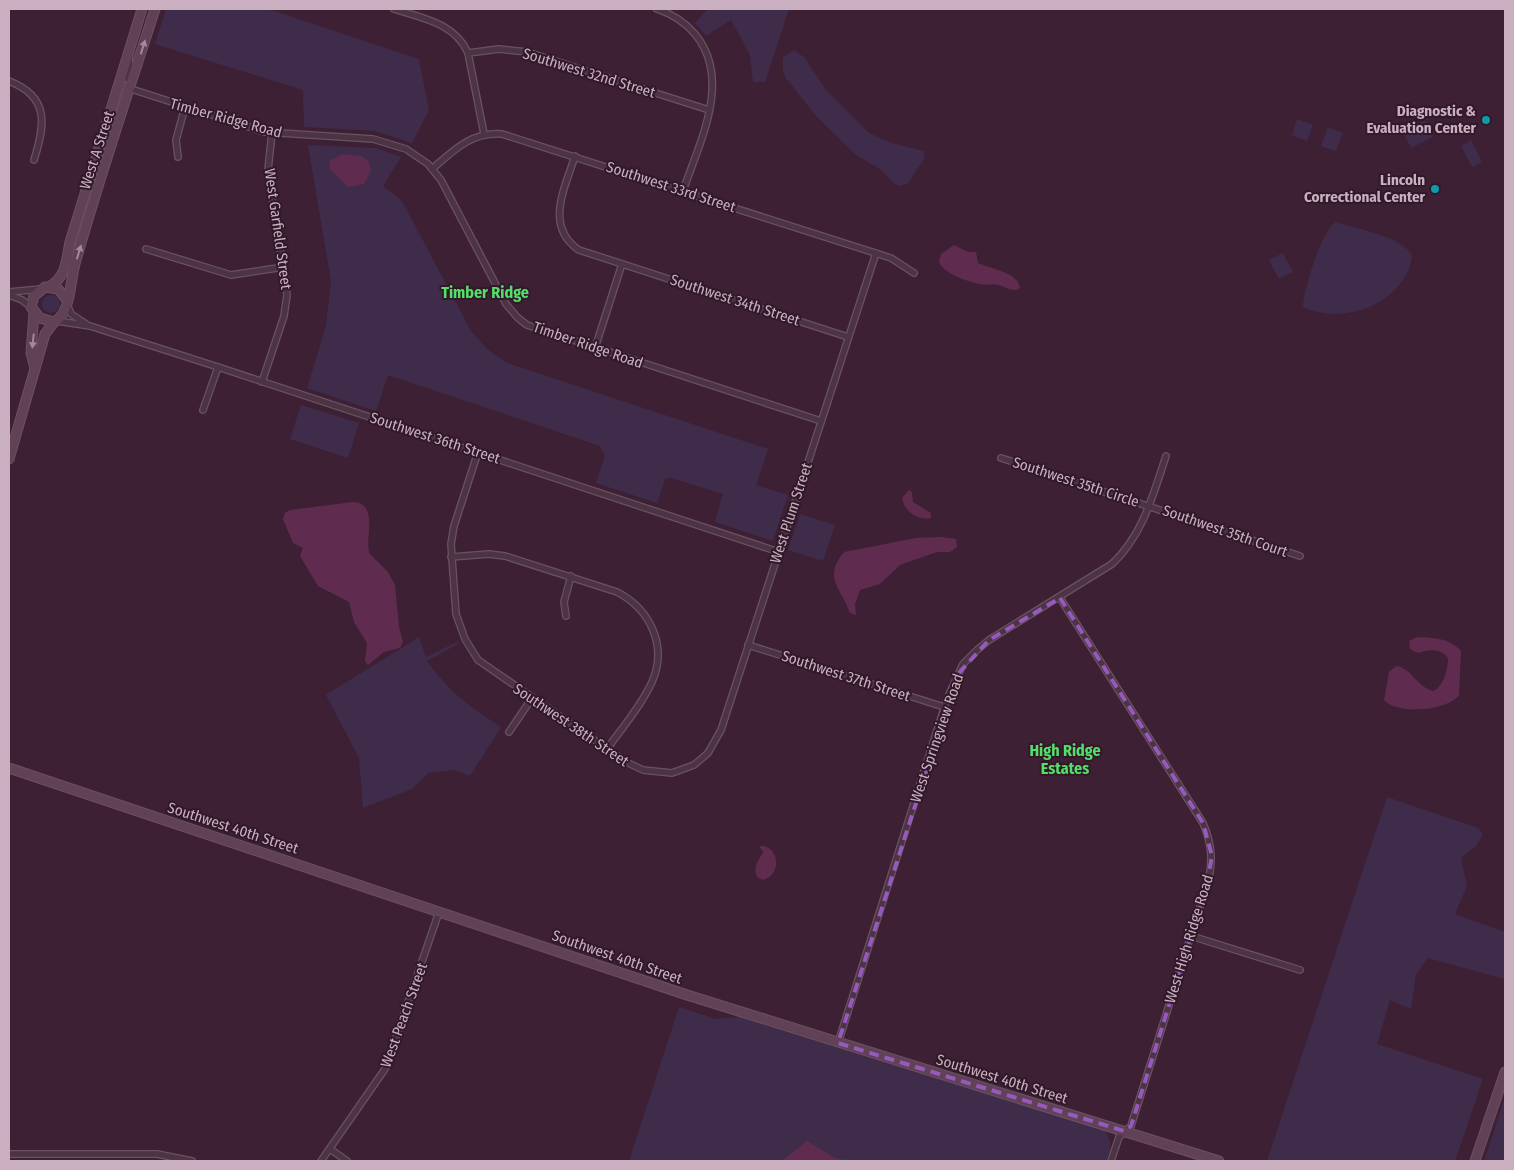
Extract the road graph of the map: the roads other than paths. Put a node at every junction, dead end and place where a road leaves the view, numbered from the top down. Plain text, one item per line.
1 (142, 9) edge
2 (155, 9) edge
3 (394, 9) edge
4 (657, 9) edge
5 (129, 52) junction
6 (468, 53) junction
7 (9, 81) edge
8 (130, 90) junction
9 (185, 107) junction
10 (709, 110) junction
11 (272, 134) junction
12 (484, 134) junction
13 (575, 156) junction
14 (178, 157) dead end
15 (34, 160) dead end
16 (432, 169) junction
17 (683, 191) junction
18 (146, 249) dead end
19 (876, 253) junction
20 (622, 264) junction
21 (284, 267) junction
22 (914, 273) dead end
23 (45, 288) junction
24 (9, 294) edge
25 (67, 302) junction
26 (33, 310) junction
27 (55, 321) junction
28 (90, 326) junction
29 (848, 337) junction
30 (595, 348) junction
31 (218, 367) junction
32 (34, 368) junction
33 (262, 382) junction
34 (203, 410) dead end
35 (821, 421) junction
36 (478, 452) junction
37 (1166, 456) dead end
38 (9, 458) edge
39 (1002, 458) dead end
40 (1150, 506) junction
41 (779, 552) junction
42 (1300, 556) dead end
43 (451, 557) junction
44 (571, 576) junction
45 (1060, 598) junction
46 (566, 616) dead end
47 (748, 645) junction
48 (532, 698) junction
49 (944, 707) junction
50 (509, 732) dead end
51 (607, 749) junction
52 (694, 765) joint
53 (9, 768) edge
54 (440, 912) junction
55 (1191, 936) junction
56 (1300, 970) dead end
57 (838, 1043) junction
58 (1505, 1072) edge
59 (1124, 1131) junction
60 (330, 1149) junction
61 (9, 1154) edge
62 (192, 1161) edge
63 (321, 1161) edge
64 (347, 1161) edge
65 (1111, 1161) edge
66 (1219, 1161) edge
67 (1475, 1161) edge

1 - 5 main road, West A Street
8 -> 2 main road, West A Street
3 - 6 street
4 - 10 street
5 - 8 street
5 - 23 main road, West A Street
6 - 10 street, Southwest 32nd Street
6 - 12 street
7 - 15 street
8 - 9 street, Timber Ridge Road
25 -> 8 main road, West A Street
9 - 11 street, Timber Ridge Road
9 - 14 street
10 - 17 street
11 - 16 street, Timber Ridge Road
11 - 21 street, West Garfield Street
12 - 13 street, Southwest 33rd Street
12 - 16 street, Southwest 33rd Street
13 - 17 street, Southwest 33rd Street
13 - 20 street, Southwest 34th Street
16 - 30 street, Timber Ridge Road
17 - 19 street, Southwest 33rd Street
18 - 21 street
19 - 22 street, Southwest 33rd Street
19 - 29 street, West Plum Street
20 - 29 street, Southwest 34th Street
20 - 30 street
21 - 33 street, West Garfield Street
23 - 24 street
23 - 25 main road
23 - 26 main road
24 - 26 street
25 - 27 main road
25 - 28 street, Southwest 36th Street
26 - 27 main road
26 -> 32 main road
27 - 28 street, Southwest 36th Street
27 - 32 main road
28 - 31 street, Southwest 36th Street
29 - 35 street, West Plum Street
30 - 35 street, Timber Ridge Road
31 - 33 street, Southwest 36th Street
31 - 34 street
32 - 38 main road
33 - 36 street, Southwest 36th Street
35 - 41 street, West Plum Street
36 - 41 street, Southwest 36th Street
36 - 43 street, Southwest 38th Street
37 - 40 street, West Springview Road
39 - 40 street, Southwest 35th Circle
40 - 42 street, Southwest 35th Court
40 - 45 street, West Springview Road
41 - 47 street, West Plum Street
43 - 44 street
43 - 48 street, Southwest 38th Street
44 - 46 street
44 - 51 street
45 - 49 street, West Springview Road
45 - 55 street, West High Ridge Road
47 - 49 street, Southwest 37th Street
47 - 52 street, West Plum Street
48 - 50 street
48 - 51 street, Southwest 38th Street
49 - 57 street, West Springview Road
51 - 52 street, Southwest 38th Street
53 - 54 main road, Southwest 40th Street
54 - 57 main road, Southwest 40th Street
54 - 60 street, West Peach Street
55 - 56 street
55 - 59 street, West High Ridge Road
57 - 59 main road, Southwest 40th Street
58 - 67 main road
59 - 65 street, West High Ridge Road
59 - 66 main road, Southwest 40th Street
60 - 63 street, West Peach Street
60 - 64 street
61 - 62 street

